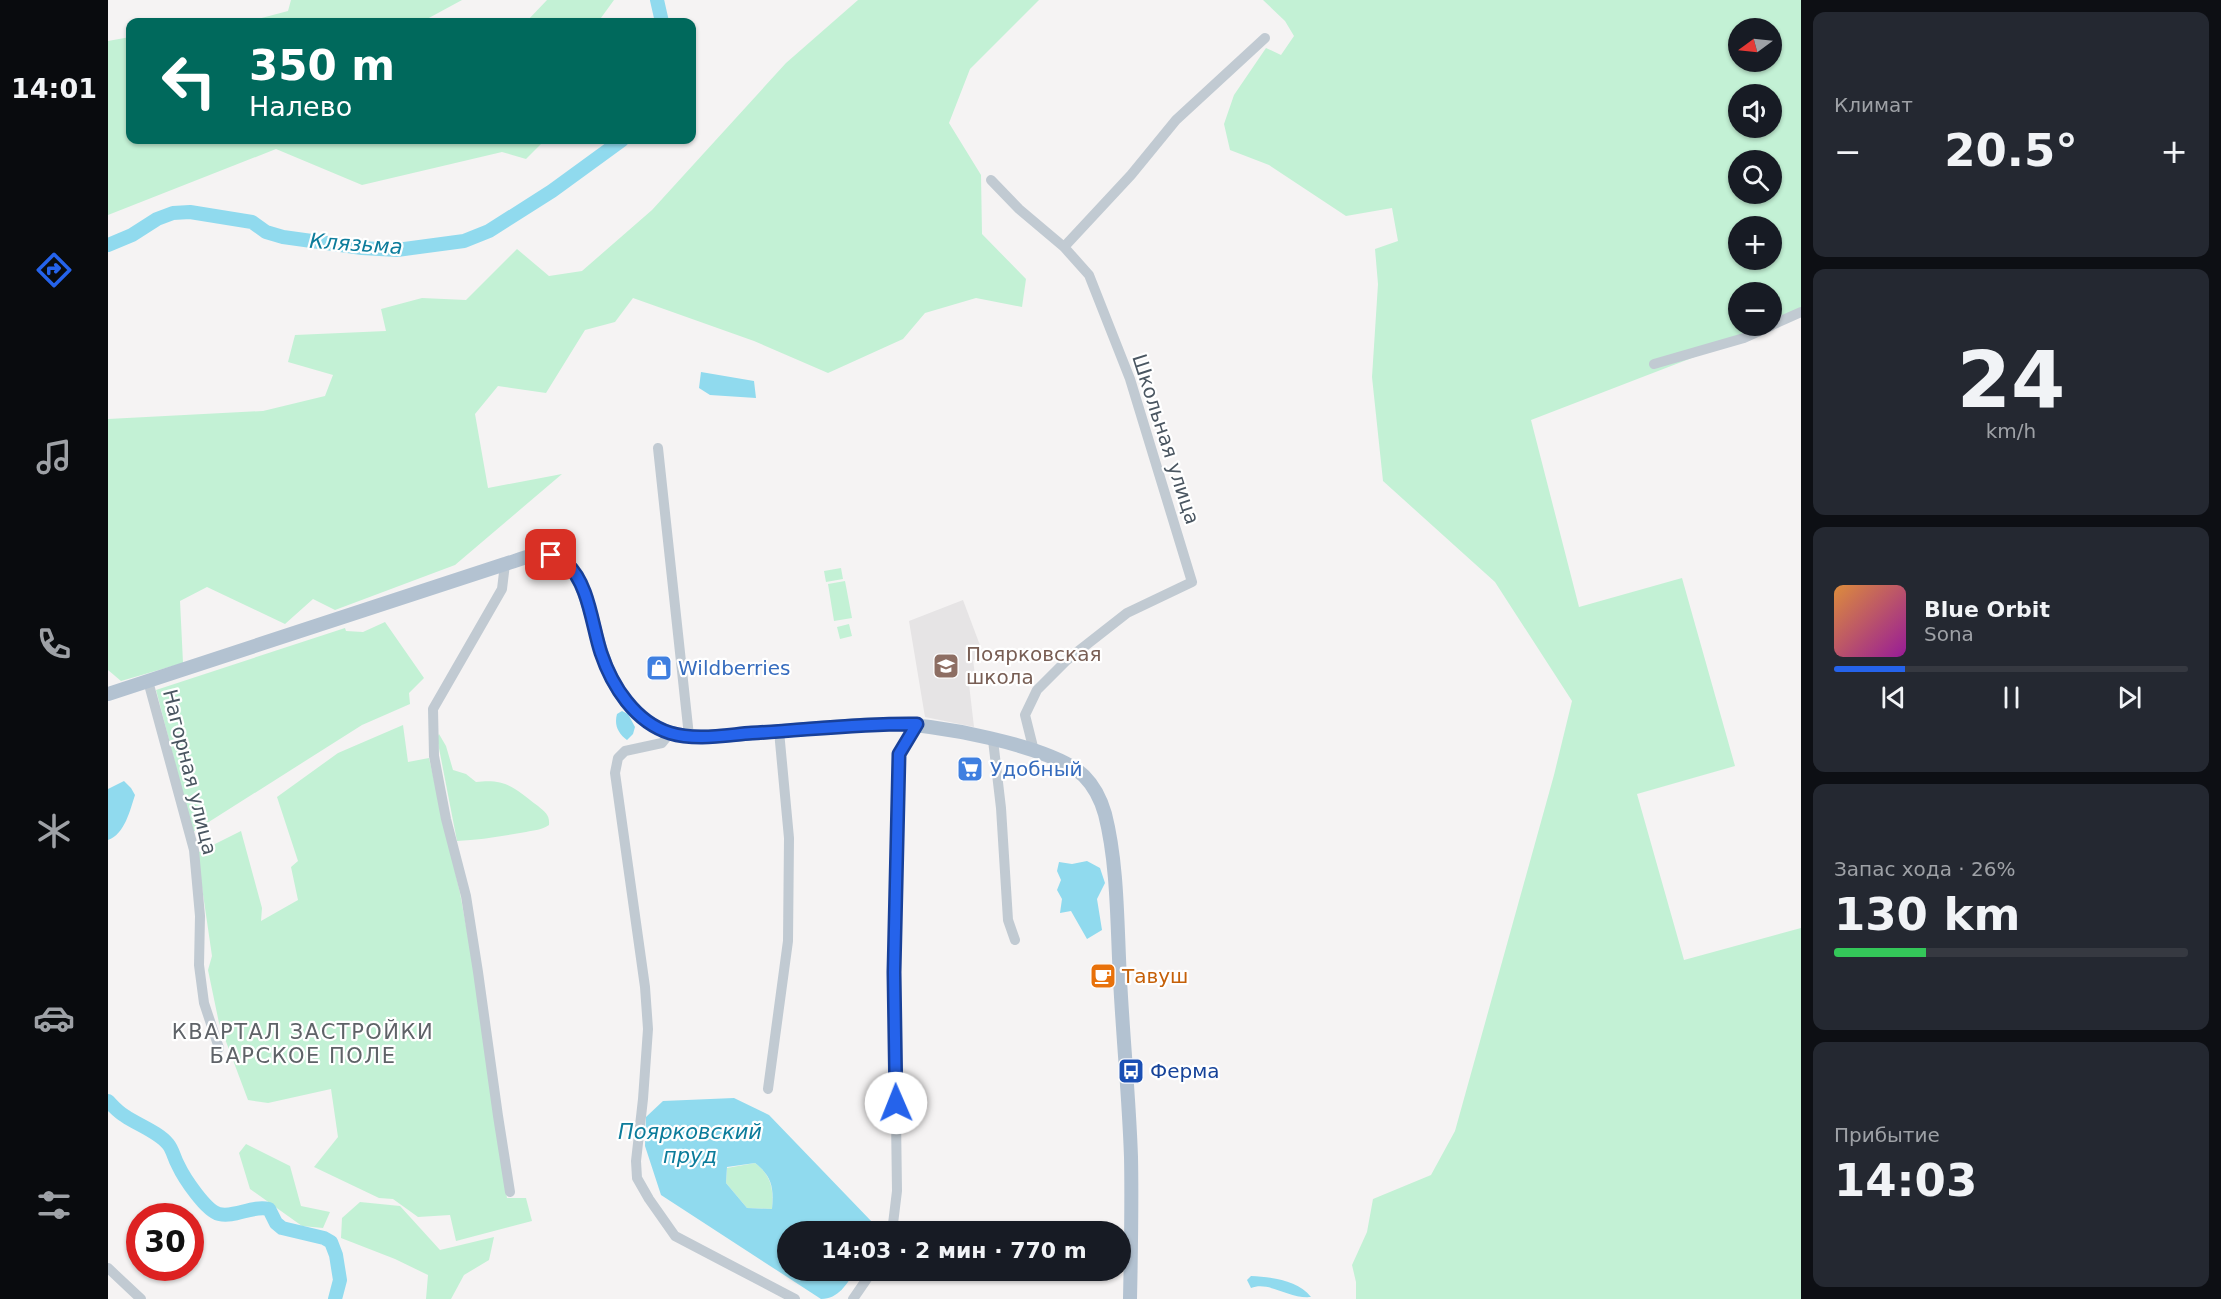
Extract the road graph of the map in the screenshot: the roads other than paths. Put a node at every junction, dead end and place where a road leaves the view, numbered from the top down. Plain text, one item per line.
1 (1265, 38) dead end
2 (991, 180) dead end
3 (1064, 247) junction
4 (1801, 312) edge
5 (1782, 320) edge
6 (1748, 336) edge
7 (1654, 364) dead end
8 (657, 448) dead end
9 (505, 564) junction
10 (148, 681) junction
11 (108, 694) edge
12 (917, 724) junction
13 (779, 731) junction
14 (670, 733) junction
15 (689, 736) junction
16 (993, 740) junction
17 (1034, 751) junction
18 (1015, 940) dead end
19 (219, 1048) dead end
20 (768, 1089) dead end
21 (510, 1192) dead end
22 (893, 1221) edge
23 (108, 1268) edge
24 (865, 1281) edge
25 (141, 1299) edge
26 (795, 1299) edge
27 (852, 1299) edge
28 (1130, 1299) edge

1 - 3 street
2 - 3 street, Школьная улица
3 - 17 street, Школьная улица
4 - 5 street
6 - 7 street
8 - 15 street
9 - 10 main road
9 - 14 main road
9 - 21 street
10 - 11 main road
10 - 19 street, Нагорная улица
12 - 13 main road
12 - 16 main road
12 - 22 street
13 - 15 main road
13 - 20 street
14 - 15 main road
14 - 26 street
16 - 17 main road
16 - 18 street
17 - 28 main road
23 - 25 street
24 - 27 street

